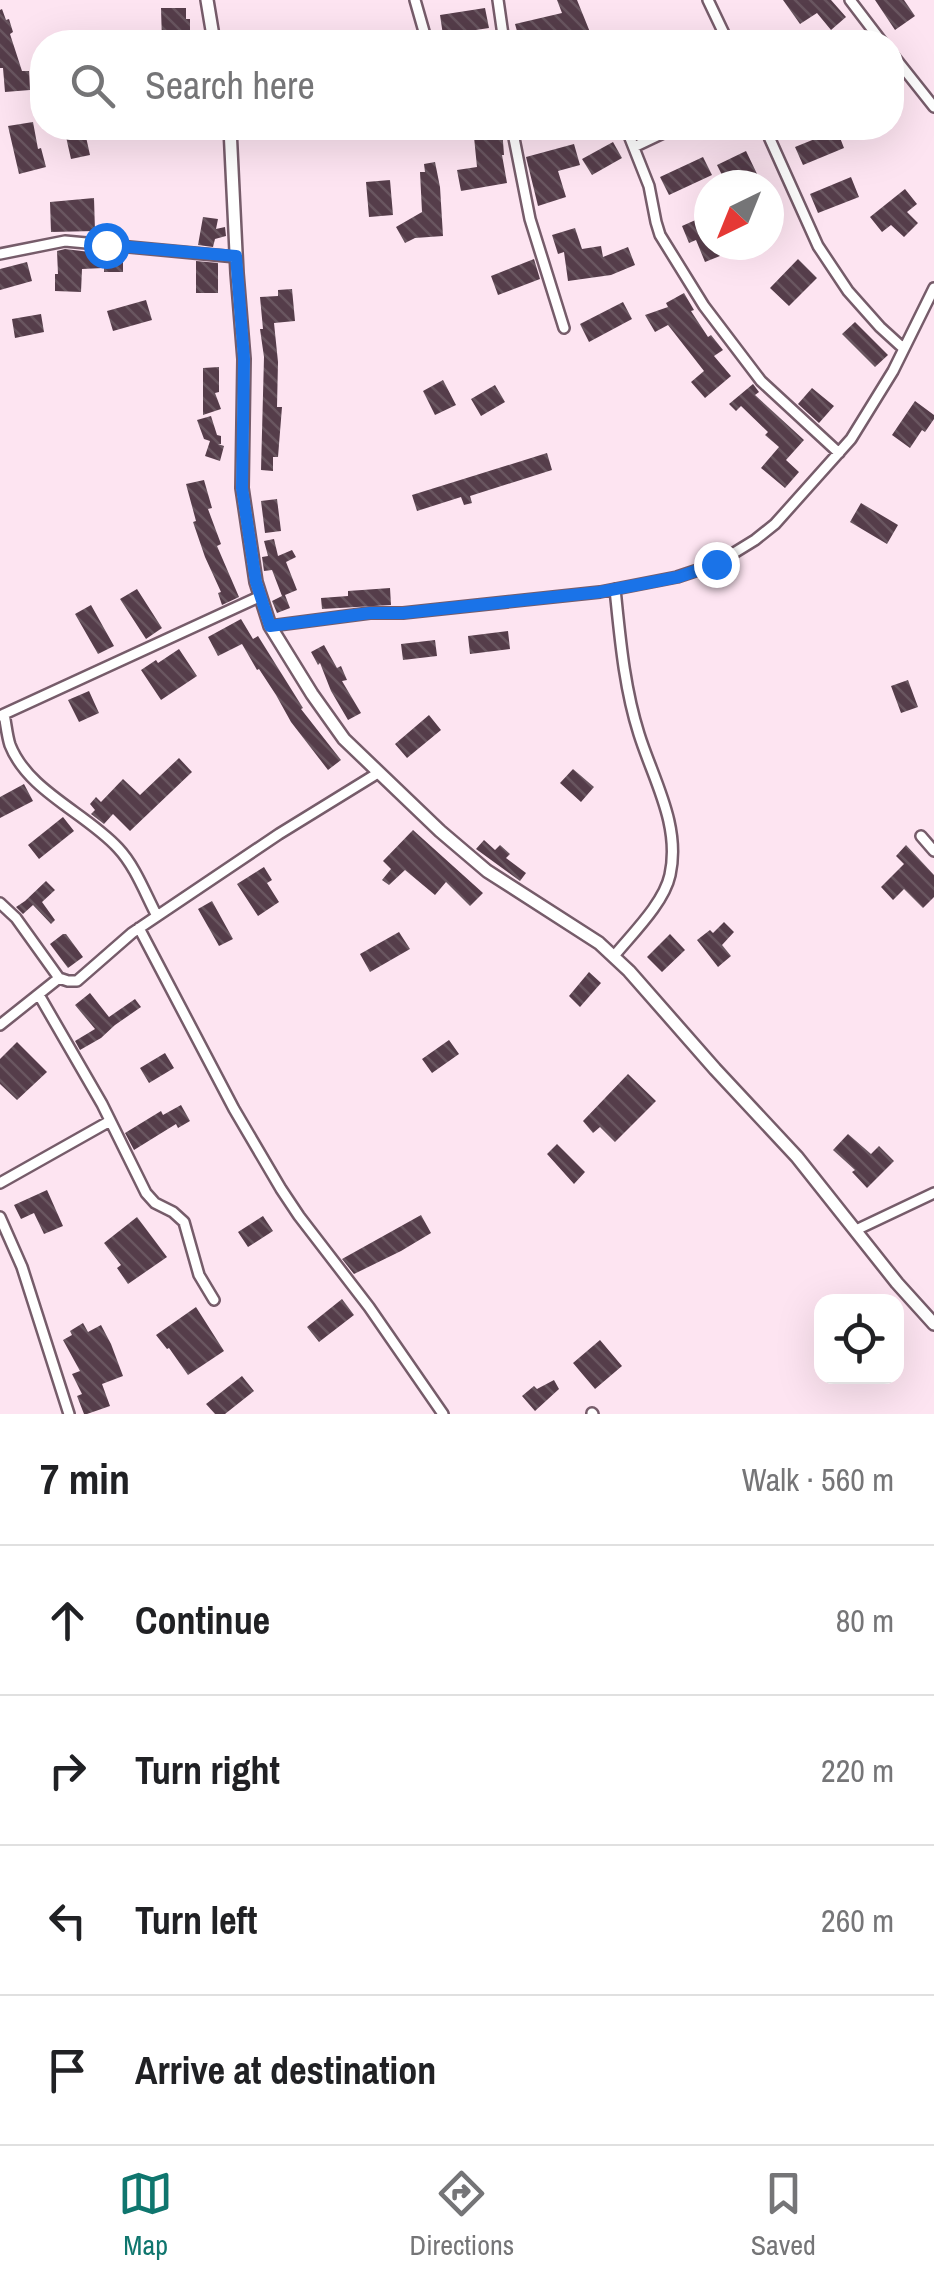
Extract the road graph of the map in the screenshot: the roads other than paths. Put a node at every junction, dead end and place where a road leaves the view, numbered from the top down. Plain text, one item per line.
1 (208, 0) edge
2 (415, 0) edge
3 (498, 0) edge
4 (708, 0) edge
5 (850, 0) edge
6 (212, 30) edge
7 (424, 30) edge
8 (502, 30) edge
9 (722, 30) edge
10 (873, 30) edge
11 (904, 69) edge
12 (934, 107) edge
13 (231, 140) edge
14 (514, 140) edge
15 (631, 140) edge
16 (649, 140) edge
17 (770, 140) edge
18 (634, 147) junction
19 (0, 254) edge
20 (236, 256) junction
21 (933, 294) edge
22 (564, 328) dead end
23 (903, 348) junction
24 (839, 453) junction
25 (615, 589) junction
26 (261, 596) junction
27 (270, 626) junction
28 (2, 715) edge
29 (378, 773) junction
30 (921, 836) dead end
31 (934, 850) edge
32 (0, 903) edge
33 (157, 916) junction
34 (139, 928) junction
35 (614, 956) junction
36 (59, 978) junction
37 (39, 994) junction
38 (0, 1026) edge
39 (110, 1120) junction
40 (0, 1184) edge
41 (934, 1192) edge
42 (0, 1218) edge
43 (856, 1230) junction
44 (214, 1300) dead end
45 (934, 1324) edge
46 (69, 1414) edge
47 (443, 1414) edge

1 - 6 street
2 - 7 street
3 - 8 street
4 - 9 street
5 - 10 street
11 - 12 street
13 - 20 street
14 - 22 street
15 - 18 street
16 - 18 street
17 - 23 street
18 - 24 street
19 - 20 street
20 - 26 street
21 - 23 street
23 - 24 street
24 - 25 street
25 - 27 street
25 - 35 street
26 - 27 street
26 - 28 street
27 - 29 street
28 - 33 street
29 - 33 street
29 - 35 street
30 - 31 street
32 - 36 street
33 - 34 street
34 - 36 street
34 - 47 street
35 - 43 street
36 - 37 street
37 - 38 street
37 - 39 street
39 - 40 street
39 - 44 street
41 - 43 street
42 - 46 street
43 - 45 street

